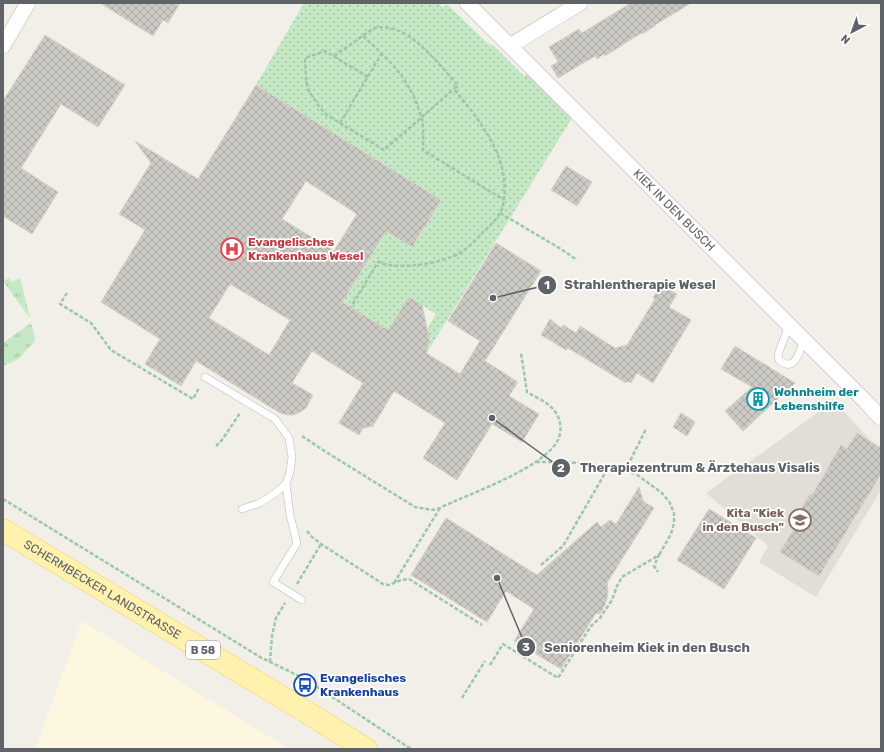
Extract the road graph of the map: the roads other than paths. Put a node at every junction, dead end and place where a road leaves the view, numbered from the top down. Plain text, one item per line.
1 (28, 3) edge
2 (467, 3) edge
3 (580, 3) edge
4 (3, 46) edge
5 (510, 46) junction
6 (789, 325) junction
7 (804, 340) junction
8 (205, 377) road end
9 (881, 418) edge
10 (286, 484) junction
11 (242, 509) dead end
12 (3, 530) edge
13 (302, 600) dead end
14 (366, 749) edge

1 - 4 street
2 - 5 street, KIEK IN DEN BUSCH
3 - 5 street
5 - 6 street, KIEK IN DEN BUSCH
6 - 7 street, KIEK IN DEN BUSCH
6 - 7 lane
7 - 9 street, KIEK IN DEN BUSCH
8 - 10 lane
10 - 11 lane
10 - 13 lane
12 - 14 main road, SCHERMBECKER LANDSTRASSE / B 58

